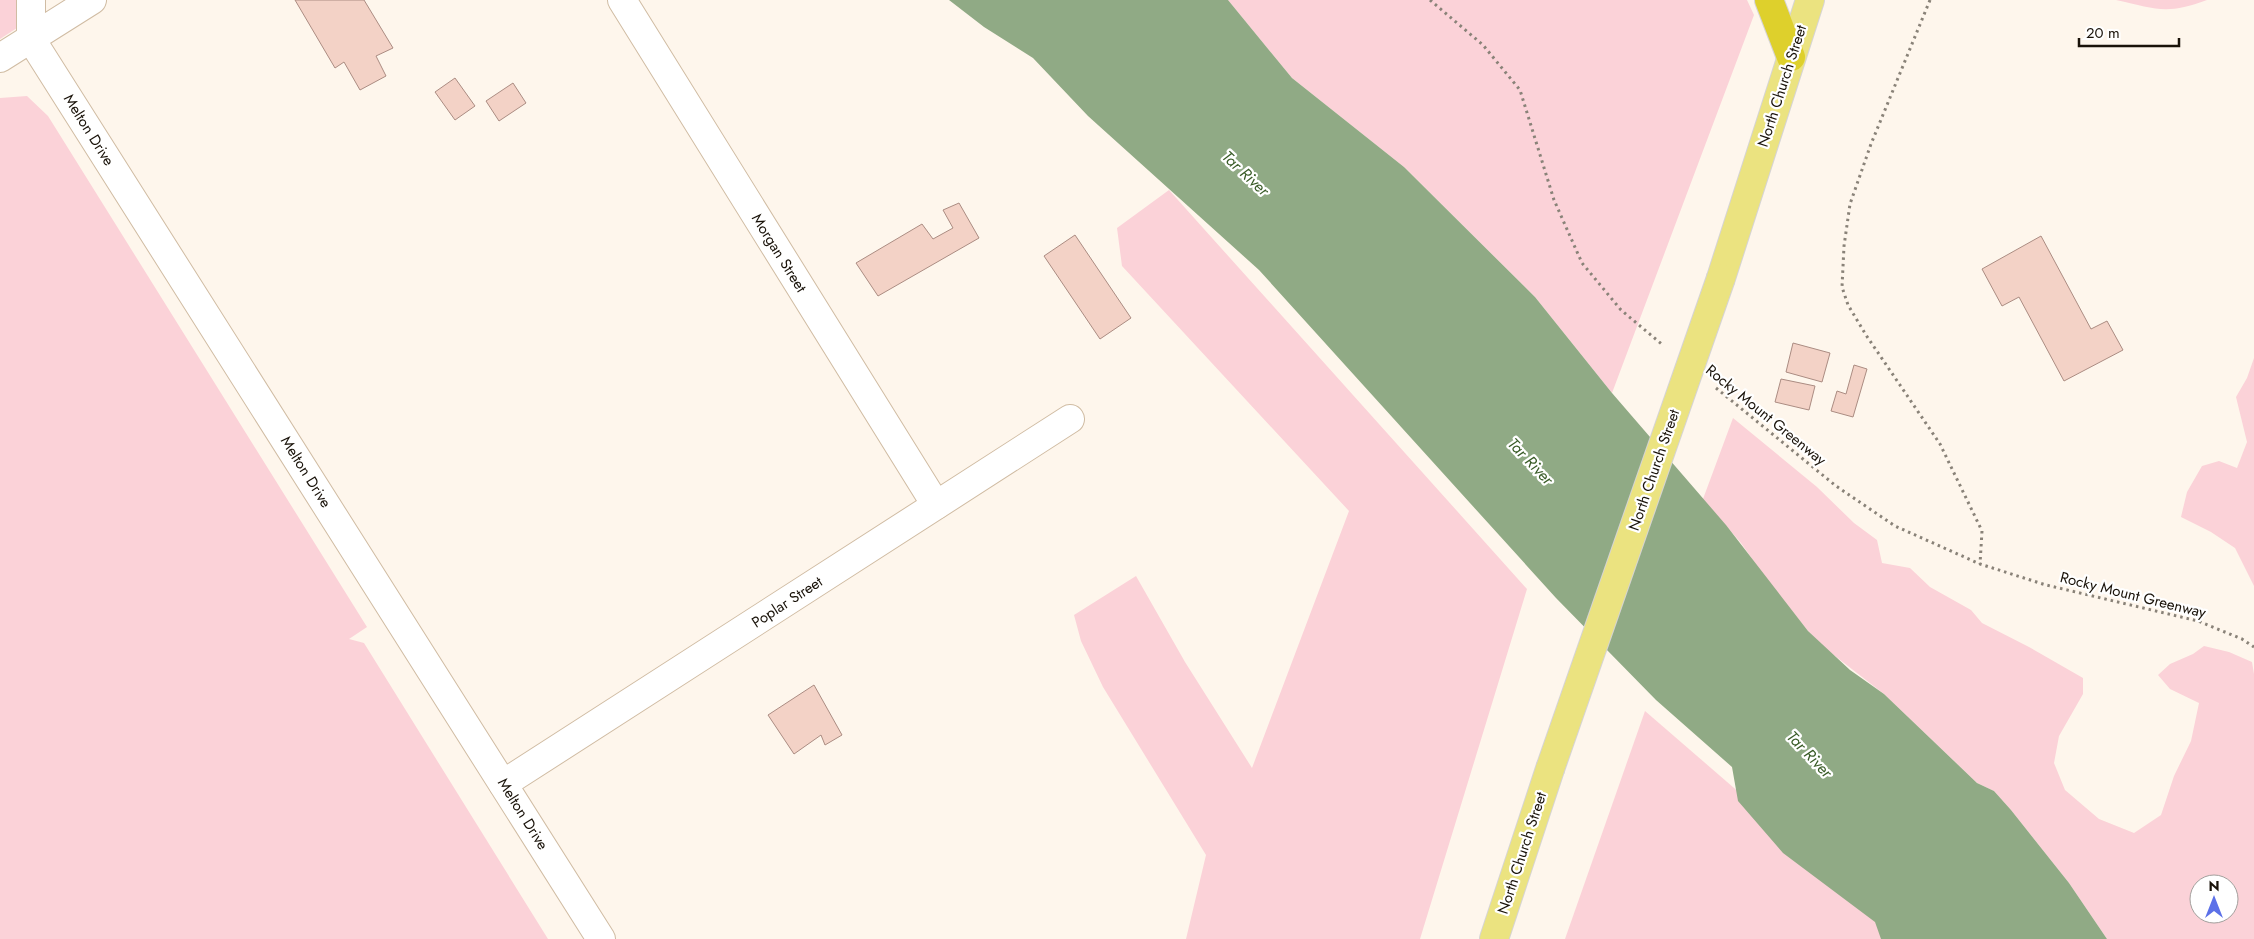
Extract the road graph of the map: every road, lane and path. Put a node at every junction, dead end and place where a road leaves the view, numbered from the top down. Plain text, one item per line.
1 (31, 0) edge
2 (92, 0) edge
3 (622, 0) edge
4 (1430, 0) edge
5 (1769, 0) edge
6 (1810, 0) edge
7 (1930, 0) edge
8 (30, 38) junction
9 (1791, 57) junction
10 (0, 58) edge
11 (1667, 348) dead end
12 (1712, 385) dead end
13 (1070, 420) dead end
14 (936, 505) junction
15 (1980, 564) junction
16 (2254, 648) edge
17 (504, 784) junction
18 (601, 939) edge
19 (1494, 939) edge

1 - 8 street
2 - 8 street
3 - 14 street, Morgan Street
4 - 11 path
5 - 9 highway
6 - 9 main road, North Church Street
7 - 15 path
8 - 10 street
8 - 17 street, Melton Drive
9 - 19 main road, North Church Street, bridge
12 - 15 path, Rocky Mount Greenway
13 - 14 street, Poplar Street
14 - 17 street, Poplar Street
15 - 16 path, Rocky Mount Greenway
17 - 18 street, Melton Drive

